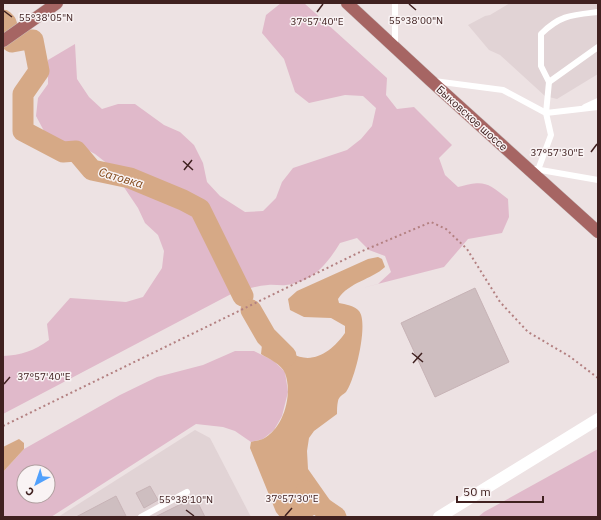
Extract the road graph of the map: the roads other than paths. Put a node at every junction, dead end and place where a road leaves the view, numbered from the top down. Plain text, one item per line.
1 (57, 3) edge
2 (347, 3) edge
3 (395, 3) edge
4 (598, 12) edge
5 (3, 41) edge
6 (598, 46) edge
7 (395, 48) junction
8 (430, 80) junction
9 (550, 82) junction
10 (598, 101) edge
11 (598, 107) edge
12 (580, 109) junction
13 (546, 113) junction
14 (533, 169) junction
15 (598, 180) edge
16 (598, 232) edge
17 (598, 419) edge
18 (187, 492) dead end
19 (141, 517) edge
20 (439, 517) edge

1 - 5 main road
2 - 7 main road, Быковское шоссе
3 - 7 lane
4 - 9 lane
6 - 9 lane
7 - 8 main road, Быковское шоссе
8 - 13 lane
8 - 14 main road, Быковское шоссе
9 - 13 lane
10 - 12 lane
11 - 12 lane
12 - 13 lane
13 - 14 lane
14 - 15 lane
14 - 16 main road, Быковское шоссе
17 - 20 street
18 - 19 lane

